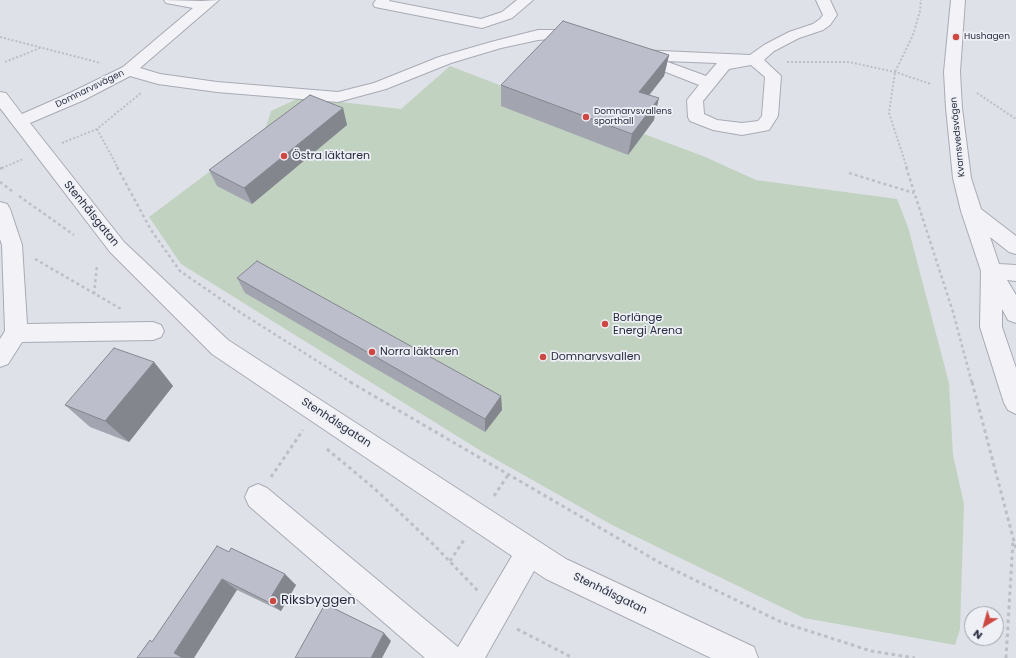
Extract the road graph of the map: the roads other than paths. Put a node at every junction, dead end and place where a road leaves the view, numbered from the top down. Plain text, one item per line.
1 (171, 0) edge
2 (526, 0) edge
3 (823, 0) edge
4 (958, 0) edge
5 (381, 2) edge
6 (208, 3) edge
7 (592, 40) edge
8 (754, 60) junction
9 (129, 70) junction
10 (709, 83) junction
11 (0, 98) edge
12 (18, 122) junction
13 (0, 209) edge
14 (971, 210) junction
15 (1016, 247) edge
16 (991, 271) junction
17 (1016, 273) edge
18 (1016, 278) edge
19 (1016, 314) edge
20 (153, 331) road end
21 (16, 334) junction
22 (0, 357) edge
23 (1016, 403) edge
24 (258, 497) road end
25 (530, 551) junction
26 (448, 658) edge
27 (469, 658) edge
28 (743, 658) edge

1 - 6 street
2 - 5 street
3 - 8 street
4 - 14 street, Kvarnsvedsvägen
6 - 9 street, Domnarvsvägen
7 - 9 street
8 - 10 street
8 - 10 street
8 - 10 street
9 - 12 street, Domnarvsvägen
11 - 12 street, Stenhålsgatan
12 - 25 street, Stenhålsgatan
13 - 21 street
14 - 15 street
14 - 16 street, Kvarnsvedsvägen
16 - 17 street
16 - 18 street
16 - 19 street, Kvarnsvedsvägen
16 - 23 street, Kvarnsvedsvägen
20 - 21 street
21 - 22 street
24 - 26 street
25 - 27 street
25 - 28 street, Stenhålsgatan

